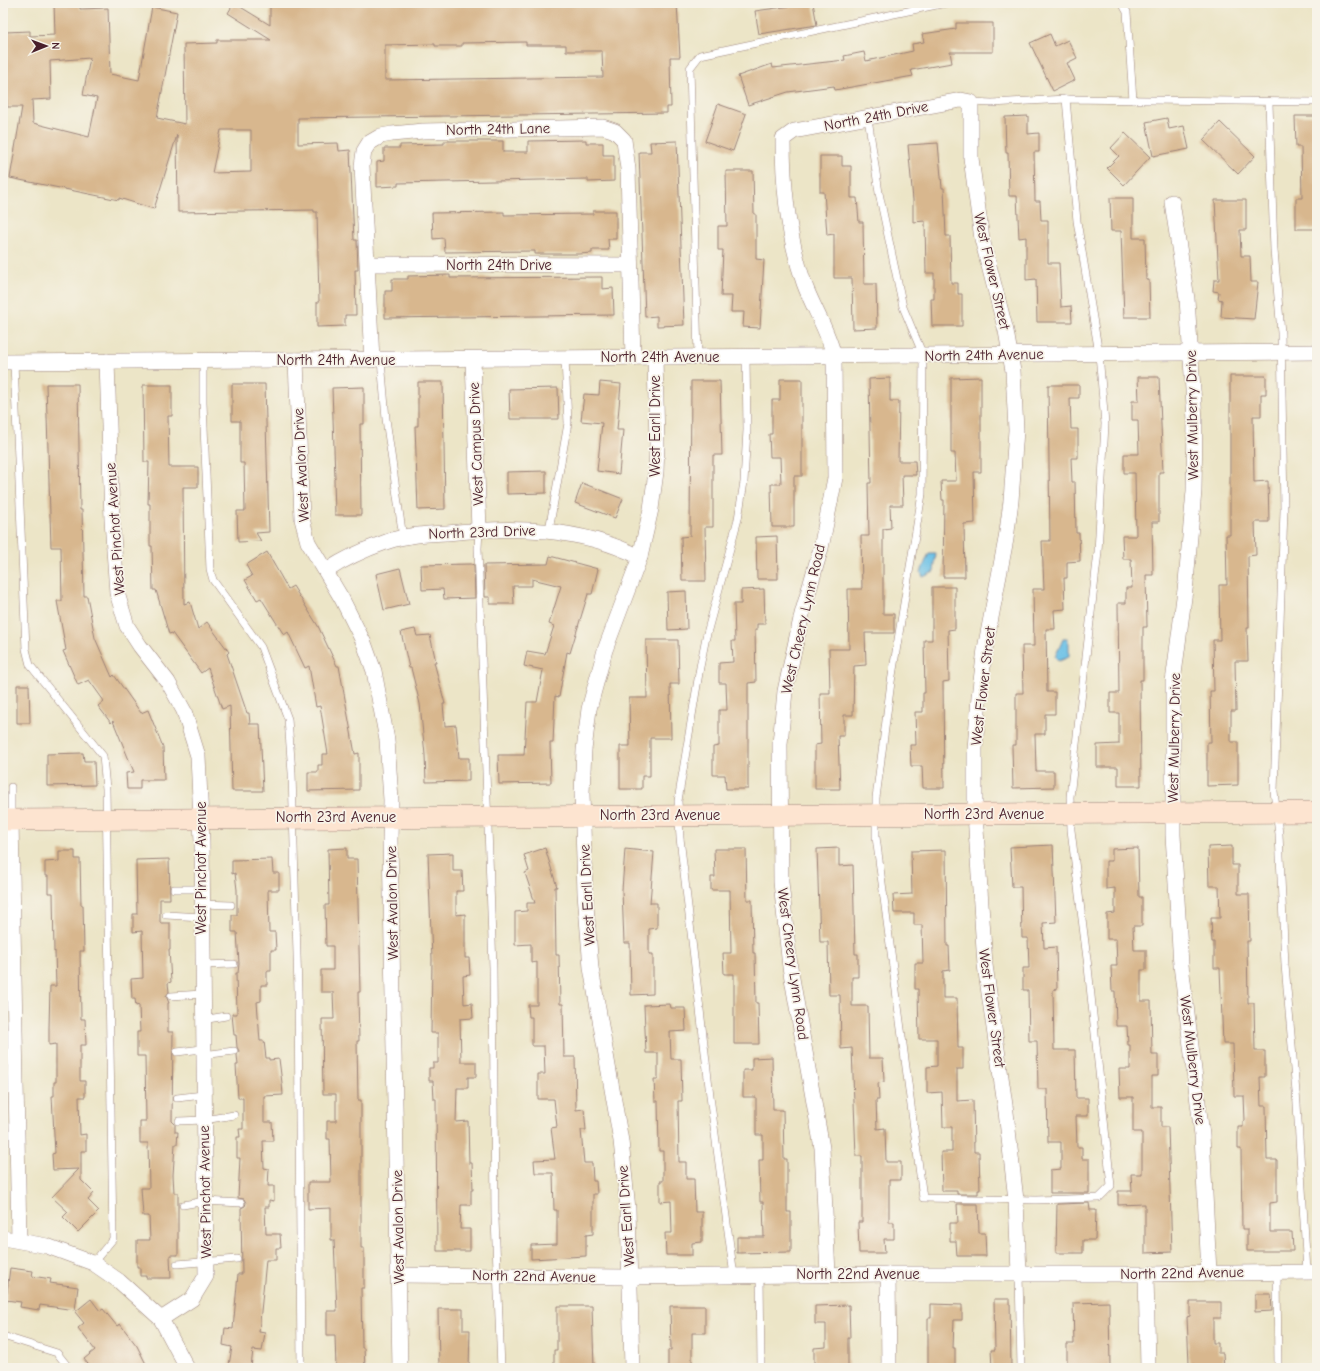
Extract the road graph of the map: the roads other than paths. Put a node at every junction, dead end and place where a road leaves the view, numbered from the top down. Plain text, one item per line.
1 (946, 3) edge
2 (1122, 3) edge
3 (1066, 99) junction
4 (1133, 100) junction
5 (971, 102) junction
6 (1317, 102) edge
7 (1269, 103) junction
8 (868, 118) junction
9 (783, 139) joint
10 (624, 140) joint
11 (1172, 202) dead end
12 (368, 264) junction
13 (630, 265) junction
14 (1317, 352) edge
15 (1191, 353) junction
16 (1282, 353) junction
17 (1011, 354) junction
18 (1099, 354) junction
19 (923, 355) junction
20 (834, 356) junction
21 (698, 357) junction
22 (746, 357) junction
23 (565, 358) junction
24 (633, 358) junction
25 (655, 358) junction
26 (474, 359) junction
27 (296, 360) junction
28 (376, 360) junction
29 (107, 361) junction
30 (203, 361) junction
31 (8, 362) edge
32 (479, 530) junction
33 (549, 530) junction
34 (403, 538) junction
35 (640, 557) junction
36 (326, 571) junction
37 (11, 787) dead end
38 (1172, 812) junction
39 (1276, 812) junction
40 (1317, 812) edge
41 (1070, 813) junction
42 (781, 814) junction
43 (875, 814) junction
44 (975, 814) junction
45 (583, 815) junction
46 (679, 815) junction
47 (488, 816) junction
48 (391, 817) junction
49 (201, 818) junction
50 (292, 818) junction
51 (105, 819) junction
52 (7, 820) edge
53 (174, 889) dead end
54 (202, 889) junction
55 (231, 905) dead end
56 (202, 911) junction
57 (166, 915) dead end
58 (234, 964) dead end
59 (202, 966) junction
60 (202, 994) junction
61 (171, 996) dead end
62 (226, 1016) dead end
63 (202, 1020) junction
64 (234, 1051) dead end
65 (177, 1052) dead end
66 (202, 1052) junction
67 (203, 1094) junction
68 (177, 1098) dead end
69 (234, 1115) dead end
70 (180, 1120) dead end
71 (204, 1120) junction
72 (205, 1200) junction
73 (1016, 1200) junction
74 (241, 1203) dead end
75 (183, 1205) dead end
76 (3, 1238) edge
77 (19, 1240) junction
78 (237, 1259) dead end
79 (206, 1261) junction
80 (93, 1263) junction
81 (177, 1264) dead end
82 (1276, 1272) junction
83 (1312, 1272) edge
84 (1209, 1273) junction
85 (828, 1274) junction
86 (888, 1274) junction
87 (1019, 1274) junction
88 (1146, 1274) junction
89 (399, 1275) junction
90 (760, 1275) junction
91 (497, 1276) junction
92 (734, 1276) junction
93 (630, 1277) junction
94 (161, 1319) junction
95 (3, 1336) edge
96 (69, 1368) edge
97 (187, 1368) edge
98 (301, 1368) edge
99 (400, 1368) edge
100 (501, 1368) edge
101 (632, 1368) edge
102 (761, 1368) edge
103 (889, 1368) edge
104 (1021, 1368) edge
105 (1148, 1368) edge
106 (1278, 1368) edge

1 - 21 lane
2 - 4 lane
3 - 4 lane
3 - 5 lane
3 - 18 lane
4 - 7 lane
5 - 8 street, North 24th Drive
5 - 17 street, West Flower Street
6 - 7 lane
7 - 16 lane
8 - 9 street, North 24th Drive
8 - 19 lane
9 - 20 street, West Cheery Lynn Road
10 - 12 street, North 24th Lane
10 - 13 street, West Earll Drive
11 - 15 street, West Mulberry Drive
12 - 13 street, North 24th Drive
12 - 28 street
13 - 24 street, West Earll Drive
14 - 16 street, North 24th Avenue
15 - 16 street, North 24th Avenue
15 - 18 street, North 24th Avenue
15 - 38 street, West Mulberry Drive
16 - 39 lane
17 - 18 street, North 24th Avenue
17 - 19 street, North 24th Avenue
17 - 44 street, West Flower Street
18 - 41 lane
19 - 20 street, North 24th Avenue
19 - 43 lane
20 - 22 street, North 24th Avenue
20 - 42 street, West Cheery Lynn Road
21 - 22 street, North 24th Avenue
21 - 25 street, North 24th Avenue
22 - 46 lane
23 - 24 street, North 24th Avenue
23 - 26 street, North 24th Avenue
23 - 33 lane
24 - 25 street, North 24th Avenue
25 - 35 street, West Earll Drive
26 - 28 street, North 24th Avenue
26 - 32 street, West Campus Drive
27 - 28 street, North 24th Avenue
27 - 30 street, North 24th Avenue
27 - 36 street, West Avalon Drive
28 - 34 lane
29 - 30 street, North 24th Avenue
29 - 31 street, North 24th Avenue
29 - 49 street, West Pinchot Avenue
30 - 50 lane
31 - 51 lane
32 - 33 street, North 23rd Drive
32 - 34 street, North 23rd Drive
32 - 47 lane
33 - 35 street, North 23rd Drive
34 - 36 street, North 23rd Drive
35 - 45 street, West Earll Drive
36 - 48 street, West Avalon Drive
37 - 52 lane
38 - 39 street, North 23rd Avenue
38 - 41 street, North 23rd Avenue
38 - 84 street, West Mulberry Drive
39 - 40 street, North 23rd Avenue
39 - 83 lane
41 - 44 street, North 23rd Avenue
41 - 73 lane
42 - 43 street, North 23rd Avenue
42 - 46 street, North 23rd Avenue
42 - 85 street, West Cheery Lynn Road
43 - 44 street, North 23rd Avenue
43 - 73 lane
44 - 73 street, West Flower Street
45 - 46 street, North 23rd Avenue
45 - 47 street, North 23rd Avenue
45 - 93 street, West Earll Drive
46 - 92 lane
47 - 48 street, North 23rd Avenue
47 - 91 lane
48 - 50 street, North 23rd Avenue
48 - 89 street, West Avalon Drive
49 - 50 street, North 23rd Avenue
49 - 51 street, North 23rd Avenue
49 - 54 street, West Pinchot Avenue
50 - 98 lane
51 - 52 street, North 23rd Avenue
51 - 80 lane
52 - 77 street
53 - 54 lane
54 - 56 street, West Pinchot Avenue
55 - 56 lane
56 - 57 lane
56 - 59 street, West Pinchot Avenue
58 - 59 lane
59 - 60 street, West Pinchot Avenue
60 - 61 lane
60 - 63 street, West Pinchot Avenue
62 - 63 lane
63 - 66 street, West Pinchot Avenue
64 - 66 lane
65 - 66 lane
66 - 67 street, West Pinchot Avenue
67 - 68 lane
67 - 71 street, West Pinchot Avenue
69 - 71 lane
70 - 71 lane
71 - 72 street, West Pinchot Avenue
72 - 74 lane
72 - 75 lane
72 - 79 street, West Pinchot Avenue
73 - 87 street, West Flower Street
76 - 77 street
77 - 80 street
78 - 79 lane
79 - 81 lane
79 - 94 street, West Pinchot Avenue
80 - 94 street
82 - 83 street, North 22nd Avenue
82 - 84 street, North 22nd Avenue
82 - 106 lane
84 - 88 street, North 22nd Avenue
85 - 86 street, North 22nd Avenue
85 - 90 street, North 22nd Avenue
86 - 87 street, North 22nd Avenue
86 - 103 street
87 - 88 street, North 22nd Avenue
87 - 104 lane
88 - 105 street
89 - 91 street, North 22nd Avenue
89 - 99 street, West Avalon Drive
90 - 92 street, North 22nd Avenue
90 - 102 lane
91 - 93 street, North 22nd Avenue
91 - 100 lane
92 - 93 street, North 22nd Avenue
93 - 101 street, West Earll Drive
94 - 97 street
95 - 96 lane

